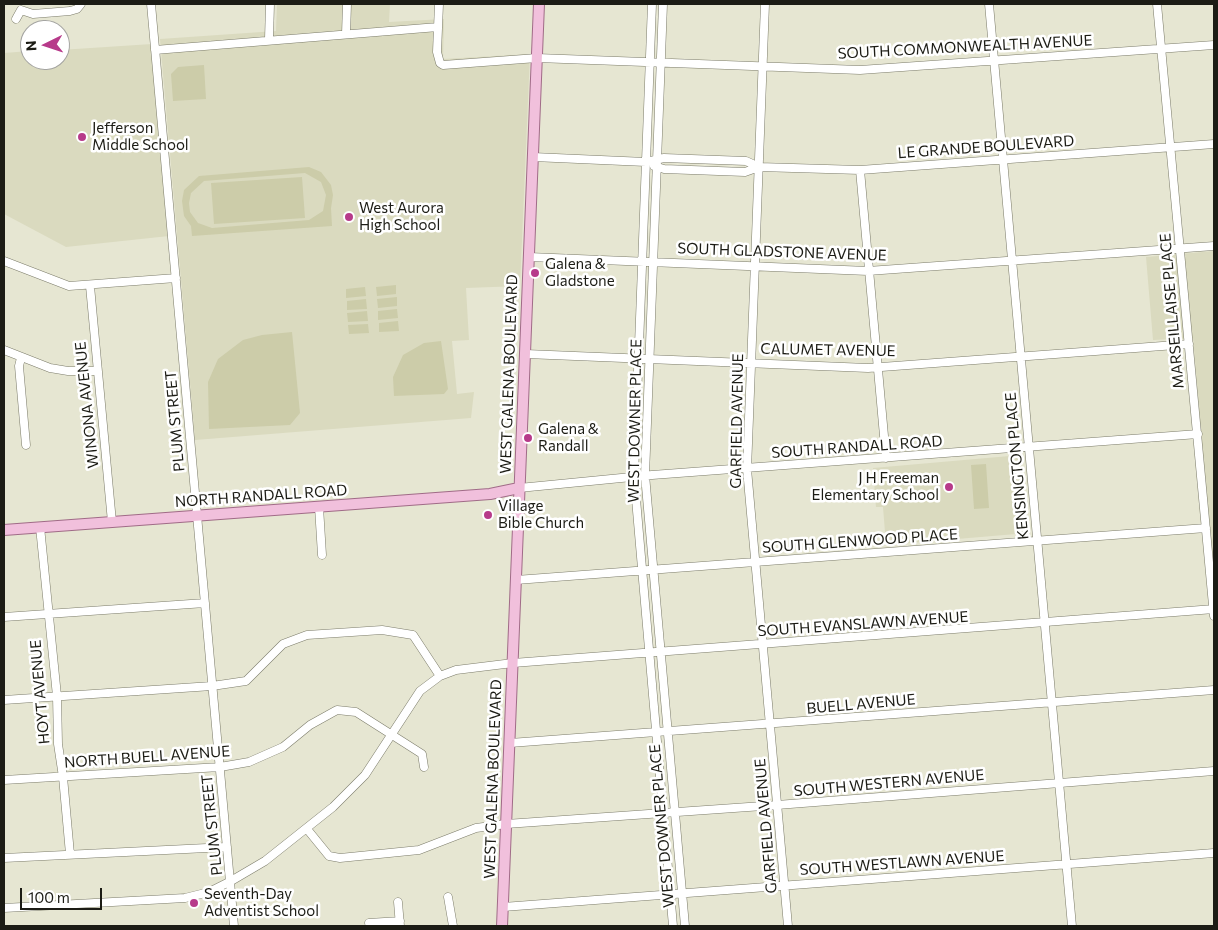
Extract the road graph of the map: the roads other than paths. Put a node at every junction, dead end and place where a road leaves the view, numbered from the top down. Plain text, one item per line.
1 (81, 4) edge
2 (151, 4) edge
3 (270, 4) edge
4 (347, 4) edge
5 (439, 4) edge
6 (538, 4) edge
7 (652, 4) edge
8 (663, 4) edge
9 (765, 4) edge
10 (989, 4) edge
11 (1157, 4) edge
12 (20, 7) edge
13 (16, 19) dead end
14 (438, 27) junction
15 (346, 34) junction
16 (268, 39) junction
17 (1214, 44) edge
18 (1162, 48) junction
19 (155, 50) junction
20 (537, 58) junction
21 (994, 60) junction
22 (650, 63) junction
23 (660, 63) junction
24 (763, 67) junction
25 (1214, 144) edge
26 (1171, 148) junction
27 (533, 158) junction
28 (1004, 160) junction
29 (646, 162) junction
30 (657, 164) junction
31 (759, 167) junction
32 (860, 170) junction
33 (1214, 246) edge
34 (1179, 249) junction
35 (529, 257) junction
36 (4, 261) edge
37 (641, 261) junction
38 (1011, 261) junction
39 (654, 262) junction
40 (755, 266) junction
41 (868, 271) junction
42 (176, 278) junction
43 (90, 286) junction
44 (1189, 344) junction
45 (4, 350) edge
46 (526, 354) junction
47 (1021, 355) junction
48 (21, 358) junction
49 (639, 358) junction
50 (649, 359) junction
51 (752, 362) junction
52 (878, 368) junction
53 (97, 371) junction
54 (1198, 434) junction
55 (26, 445) dead end
56 (1029, 447) junction
57 (886, 458) junction
58 (747, 469) junction
59 (634, 476) junction
60 (645, 476) junction
61 (519, 488) junction
62 (319, 507) junction
63 (197, 515) junction
64 (112, 522) junction
65 (40, 527) junction
66 (1206, 528) junction
67 (4, 530) edge
68 (1037, 541) junction
69 (322, 555) dead end
70 (756, 562) junction
71 (653, 570) junction
72 (642, 571) junction
73 (516, 580) junction
74 (204, 603) junction
75 (1214, 609) edge
76 (47, 615) junction
77 (1214, 616) edge
78 (4, 618) edge
79 (1044, 623) junction
80 (763, 645) junction
81 (659, 652) junction
82 (649, 653) junction
83 (513, 663) junction
84 (440, 676) junction
85 (212, 686) junction
86 (1214, 690) edge
87 (57, 696) junction
88 (4, 700) edge
89 (1052, 702) junction
90 (770, 725) junction
91 (668, 732) junction
92 (656, 733) junction
93 (391, 734) junction
94 (510, 743) junction
95 (220, 767) junction
96 (424, 767) dead end
97 (1214, 771) edge
98 (63, 777) junction
99 (4, 780) edge
100 (1059, 783) junction
101 (777, 806) junction
102 (675, 813) junction
103 (664, 814) junction
104 (506, 824) junction
105 (307, 829) junction
106 (227, 846) junction
107 (1214, 853) edge
108 (70, 854) junction
109 (4, 858) edge
110 (1067, 865) junction
111 (231, 881) junction
112 (785, 886) junction
113 (682, 894) junction
114 (671, 895) junction
115 (448, 897) dead end
116 (398, 902) dead end
117 (503, 907) junction
118 (4, 908) edge
119 (369, 923) dead end
120 (400, 923) edge
121 (234, 926) edge
122 (453, 926) edge
123 (502, 926) edge
124 (673, 926) edge
125 (685, 926) edge
126 (788, 926) edge
127 (1072, 926) edge

1 - 12 street
2 - 19 street, PLUM STREET
3 - 16 street
4 - 15 street
5 - 14 street
6 - 20 main road, WEST GALENA BOULEVARD
7 - 22 street, WEST DOWNER PLACE
8 - 23 street, WEST DOWNER PLACE
9 - 24 street, GARFIELD AVENUE
10 - 21 street, KENSINGTON PLACE
11 - 18 street, MARSEILLAISE PLACE
12 - 13 street
14 - 15 street
14 - 20 street, SOUTH COMMONWEALTH AVENUE
15 - 16 street
16 - 19 street
17 - 18 street, SOUTH COMMONWEALTH AVENUE
18 - 21 street, SOUTH COMMONWEALTH AVENUE
18 - 26 street, MARSEILLAISE PLACE
19 - 42 street, PLUM STREET
20 - 22 street, SOUTH COMMONWEALTH AVENUE
20 - 27 main road, WEST GALENA BOULEVARD
21 - 24 street, SOUTH COMMONWEALTH AVENUE
21 - 28 street, KENSINGTON PLACE
22 - 23 street, SOUTH COMMONWEALTH AVENUE
22 - 29 street, WEST DOWNER PLACE
23 - 24 street, SOUTH COMMONWEALTH AVENUE
23 - 30 street, WEST DOWNER PLACE
24 - 31 street, GARFIELD AVENUE
25 - 26 street, LE GRANDE BOULEVARD
26 - 28 street, LE GRANDE BOULEVARD
26 - 34 street, MARSEILLAISE PLACE
27 - 29 street, LE GRANDE BOULEVARD
27 - 35 main road, WEST GALENA BOULEVARD
28 - 32 street, LE GRANDE BOULEVARD
28 - 38 street, KENSINGTON PLACE
29 - 30 street, LE GRANDE BOULEVARD
29 - 37 street, WEST DOWNER PLACE
30 - 31 street, LE GRANDE BOULEVARD
30 - 39 street, WEST DOWNER PLACE
31 - 32 street, LE GRANDE BOULEVARD
31 - 40 street, GARFIELD AVENUE
32 - 41 street
33 - 34 street, SOUTH GLADSTONE AVENUE
34 - 38 street, SOUTH GLADSTONE AVENUE
34 - 44 street, MARSEILLAISE PLACE
35 - 37 street, SOUTH GLADSTONE AVENUE
35 - 46 main road, WEST GALENA BOULEVARD
36 - 43 street
37 - 39 street, SOUTH GLADSTONE AVENUE
37 - 49 street, WEST DOWNER PLACE
38 - 41 street, SOUTH GLADSTONE AVENUE
38 - 47 street, KENSINGTON PLACE
39 - 40 street, SOUTH GLADSTONE AVENUE
39 - 50 street, WEST DOWNER PLACE
40 - 41 street, SOUTH GLADSTONE AVENUE
40 - 51 street, GARFIELD AVENUE
41 - 52 street
42 - 43 street
42 - 63 street, PLUM STREET
43 - 53 street, WINONA AVENUE
44 - 47 street, CALUMET AVENUE
44 - 54 street, MARSEILLAISE PLACE
45 - 48 street
46 - 49 street, CALUMET AVENUE
46 - 61 main road, WEST GALENA BOULEVARD
47 - 52 street, CALUMET AVENUE
47 - 56 street, KENSINGTON PLACE
48 - 53 street
48 - 55 street
49 - 50 street, CALUMET AVENUE
49 - 59 street, WEST DOWNER PLACE
50 - 51 street, CALUMET AVENUE
50 - 60 street, WEST DOWNER PLACE
51 - 52 street, CALUMET AVENUE
51 - 58 street, GARFIELD AVENUE
52 - 57 street
53 - 64 street, WINONA AVENUE
54 - 56 street, SOUTH RANDALL ROAD
54 - 66 street, MARSEILLAISE PLACE
56 - 57 street, SOUTH RANDALL ROAD
56 - 68 street, KENSINGTON PLACE
57 - 58 street, SOUTH RANDALL ROAD
58 - 60 street, SOUTH RANDALL ROAD
58 - 70 street, GARFIELD AVENUE
59 - 60 street, SOUTH RANDALL ROAD
59 - 61 street, SOUTH RANDALL ROAD
59 - 72 street, WEST DOWNER PLACE
60 - 71 street, WEST DOWNER PLACE
61 - 62 main road, NORTH RANDALL ROAD
61 - 73 main road, WEST GALENA BOULEVARD
62 - 63 main road, NORTH RANDALL ROAD
62 - 69 street
63 - 64 main road, NORTH RANDALL ROAD
63 - 74 street, PLUM STREET
64 - 65 main road, NORTH RANDALL ROAD
65 - 67 main road, NORTH RANDALL ROAD
65 - 76 street, HOYT AVENUE
66 - 68 street, SOUTH GLENWOOD PLACE
66 - 75 street, MARSEILLAISE PLACE
68 - 70 street, SOUTH GLENWOOD PLACE
68 - 79 street, KENSINGTON PLACE
70 - 71 street, SOUTH GLENWOOD PLACE
70 - 80 street, GARFIELD AVENUE
71 - 72 street, SOUTH GLENWOOD PLACE
71 - 81 street, WEST DOWNER PLACE
72 - 73 street, SOUTH GLENWOOD PLACE
72 - 82 street, WEST DOWNER PLACE
73 - 83 main road, WEST GALENA BOULEVARD
74 - 76 street
74 - 85 street, PLUM STREET
75 - 77 street, MARSEILLAISE PLACE
75 - 79 street, SOUTH EVANSLAWN AVENUE
76 - 78 street
76 - 87 street, HOYT AVENUE
79 - 80 street, SOUTH EVANSLAWN AVENUE
79 - 89 street, KENSINGTON PLACE
80 - 81 street, SOUTH EVANSLAWN AVENUE
80 - 90 street, GARFIELD AVENUE
81 - 82 street, SOUTH EVANSLAWN AVENUE
81 - 91 street, WEST DOWNER PLACE
82 - 83 street, SOUTH EVANSLAWN AVENUE
82 - 92 street, WEST DOWNER PLACE
83 - 84 street, SOUTH EVANSLAWN AVENUE
83 - 94 main road, WEST GALENA BOULEVARD
84 - 85 street
84 - 93 street, SOUTH EVANSLAWN AVENUE
85 - 87 street
85 - 95 street, PLUM STREET
86 - 89 street, BUELL AVENUE
87 - 88 street
87 - 98 street, HOYT AVENUE
89 - 90 street, BUELL AVENUE
89 - 100 street, KENSINGTON PLACE
90 - 91 street, BUELL AVENUE
90 - 101 street, GARFIELD AVENUE
91 - 92 street, BUELL AVENUE
91 - 102 street, WEST DOWNER PLACE
92 - 94 street, BUELL AVENUE
92 - 103 street, WEST DOWNER PLACE
93 - 95 street, NORTH BUELL AVENUE
93 - 96 street, NORTH BUELL AVENUE
93 - 105 street, SOUTH EVANSLAWN AVENUE
94 - 104 main road, WEST GALENA BOULEVARD
95 - 98 street, NORTH BUELL AVENUE
95 - 106 street, PLUM STREET
97 - 100 street, SOUTH WESTERN AVENUE
98 - 99 street, NORTH BUELL AVENUE
98 - 108 street, HOYT AVENUE
100 - 101 street, SOUTH WESTERN AVENUE
100 - 110 street, KENSINGTON PLACE
101 - 102 street, SOUTH WESTERN AVENUE
101 - 112 street, GARFIELD AVENUE
102 - 103 street, SOUTH WESTERN AVENUE
102 - 113 street, WEST DOWNER PLACE
103 - 104 street, SOUTH WESTERN AVENUE
103 - 114 street, WEST DOWNER PLACE
104 - 105 street, SOUTH WESTERN AVENUE
104 - 117 main road, WEST GALENA BOULEVARD
105 - 111 street, SOUTH EVANSLAWN AVENUE
106 - 108 street
106 - 111 street, PLUM STREET
107 - 110 street, SOUTH WESTLAWN AVENUE
108 - 109 street
110 - 112 street, SOUTH WESTLAWN AVENUE
110 - 127 street, KENSINGTON PLACE
111 - 118 street, SOUTH EVANSLAWN AVENUE
111 - 121 street, PLUM STREET
112 - 113 street, SOUTH WESTLAWN AVENUE
112 - 126 street, GARFIELD AVENUE
113 - 114 street, SOUTH WESTLAWN AVENUE
113 - 125 street, WEST DOWNER PLACE
114 - 117 street, SOUTH WESTLAWN AVENUE
114 - 124 street, WEST DOWNER PLACE
115 - 122 street
116 - 120 street
117 - 123 main road, WEST GALENA BOULEVARD
119 - 120 street

